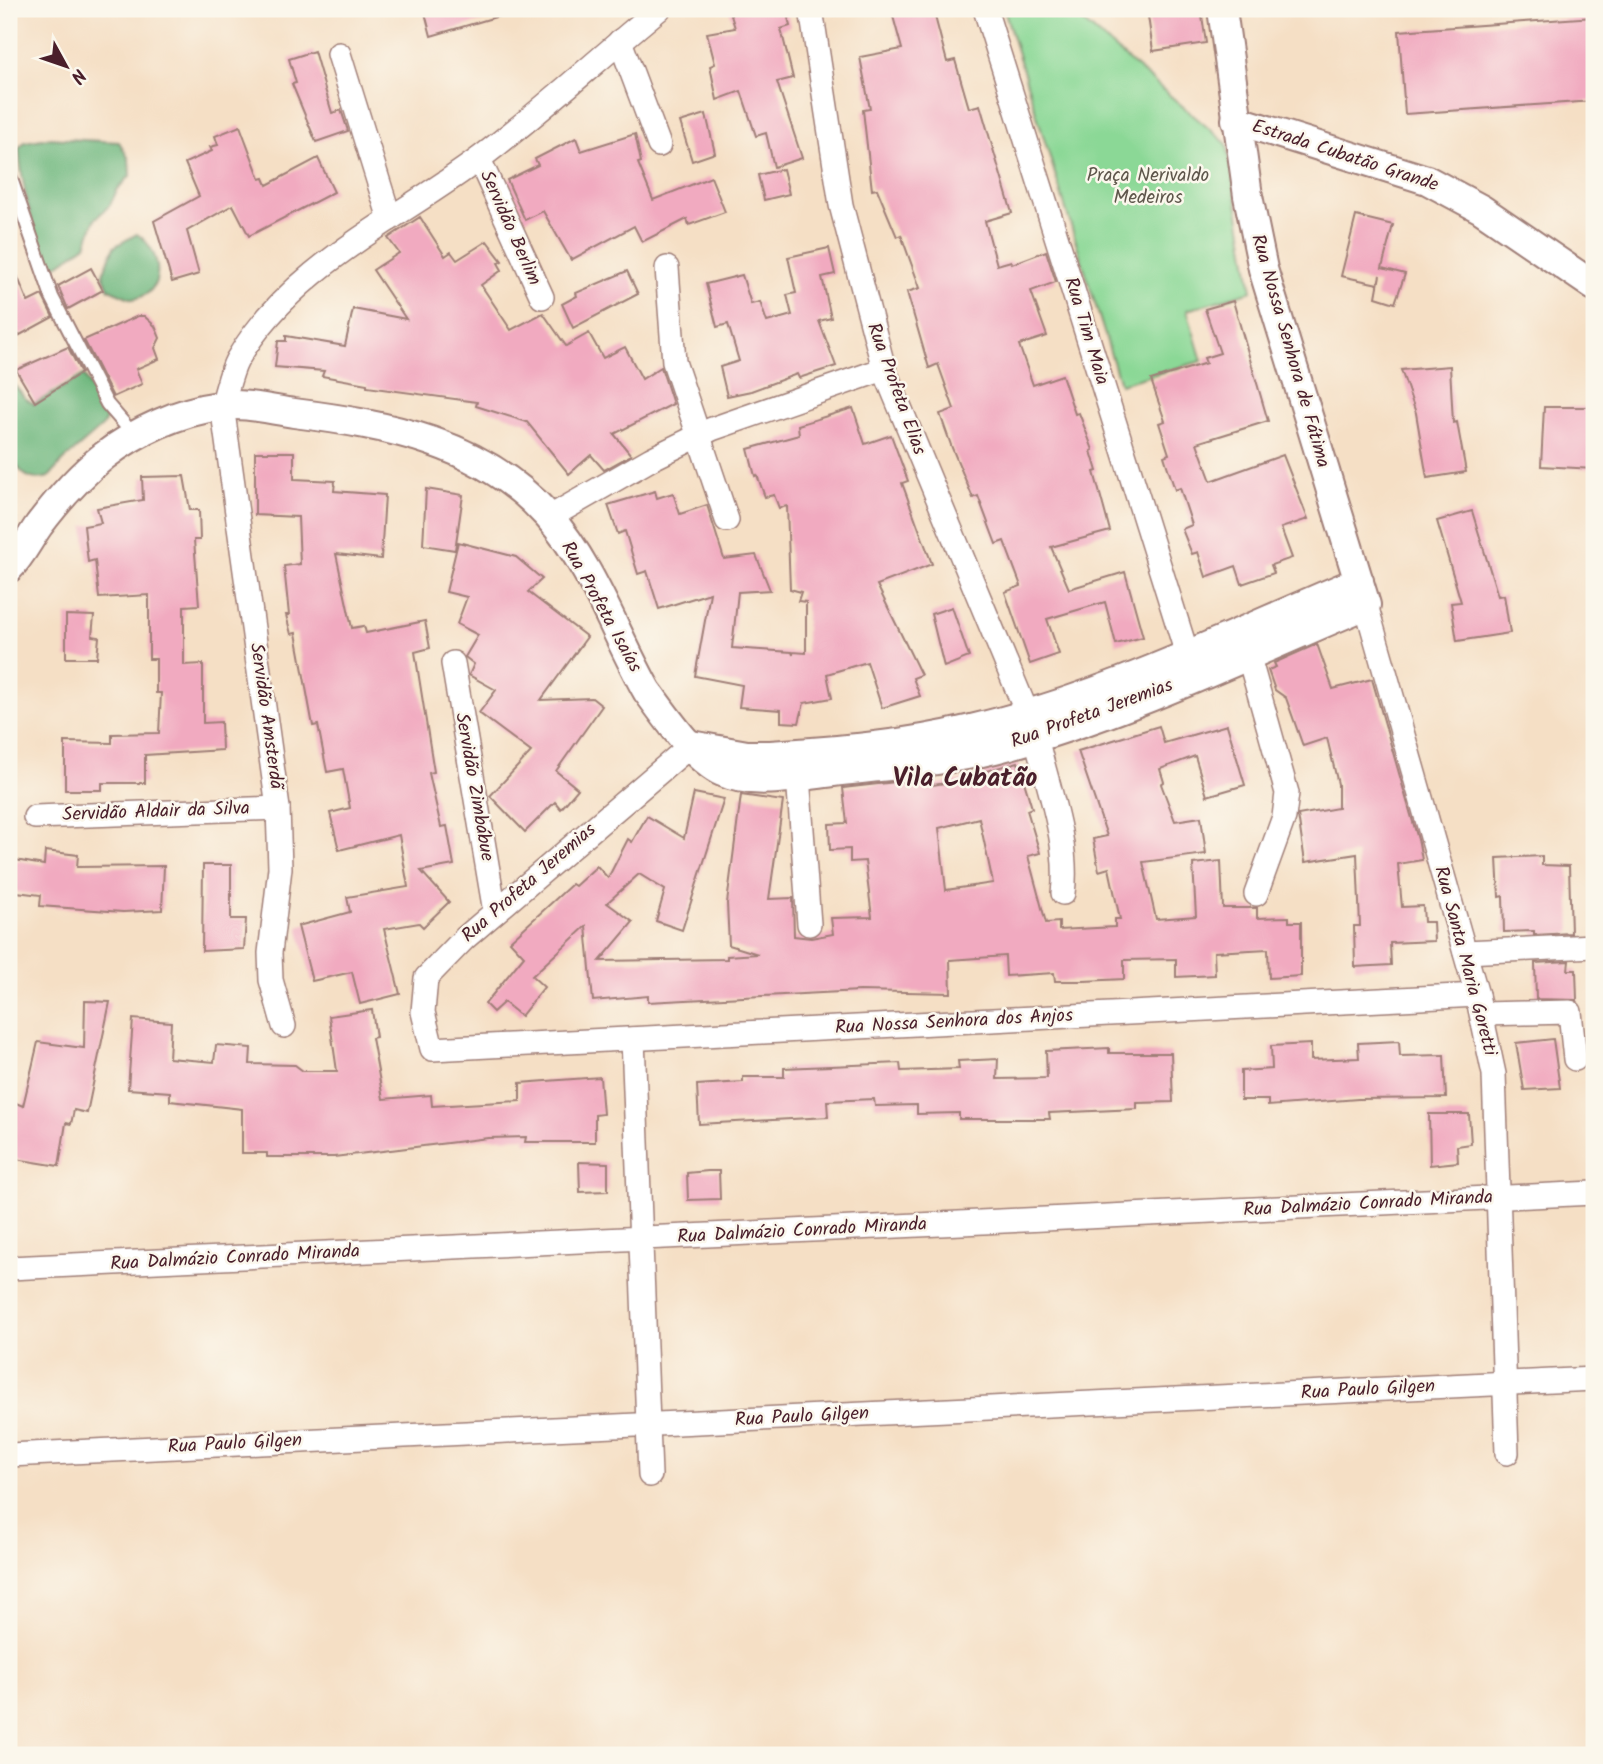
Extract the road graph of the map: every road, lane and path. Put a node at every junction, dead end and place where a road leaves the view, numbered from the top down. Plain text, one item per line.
1 (659, 9) edge
2 (985, 9) edge
3 (1222, 9) edge
4 (815, 10) edge
5 (620, 41) junction
6 (339, 54) dead end
7 (1236, 120) junction
8 (659, 145) dead end
9 (479, 159) junction
10 (9, 173) edge
11 (390, 219) junction
12 (667, 268) dead end
13 (1594, 286) edge
14 (542, 297) dead end
15 (884, 369) junction
16 (222, 405) junction
17 (701, 434) junction
18 (134, 436) junction
19 (550, 517) junction
20 (727, 520) dead end
21 (9, 568) edge
22 (1362, 593) junction
23 (1187, 654) junction
24 (1248, 654) junction
25 (453, 663) dead end
26 (1031, 725) junction
27 (691, 744) junction
28 (798, 776) junction
29 (278, 808) junction
30 (34, 817) dead end
31 (1063, 893) dead end
32 (1256, 894) dead end
33 (495, 912) junction
34 (809, 924) dead end
35 (1594, 946) edge
36 (1465, 953) junction
37 (1480, 1005) junction
38 (284, 1026) dead end
39 (633, 1038) junction
40 (432, 1049) joint
41 (1575, 1059) dead end
42 (1594, 1193) edge
43 (1499, 1198) junction
44 (641, 1238) junction
45 (9, 1268) edge
46 (1594, 1379) edge
47 (1505, 1384) junction
48 (648, 1424) junction
49 (1507, 1453) dead end
50 (9, 1455) edge
51 (650, 1475) dead end

1 - 5 street
2 - 23 street, Rua Tim Maia
3 - 7 street, Rua Nossa Senhora de Fátima
4 - 15 street, Rua Profeta Elias
5 - 8 street
5 - 9 street
6 - 11 street
7 - 13 street, Estrada Cubatão Grande
7 - 22 street, Rua Nossa Senhora de Fátima
9 - 11 street
9 - 14 street, Servidão Berlim
10 - 18 lane
11 - 16 street
12 - 17 street
15 - 17 street
15 - 26 street, Rua Profeta Elias
16 - 18 street
16 - 19 street, Rua Profeta Isaías
16 - 29 street, Servidão Amsterdã
17 - 19 street
17 - 20 street
18 - 21 street
19 - 27 street, Rua Profeta Isaías
22 - 23 street, Rua Profeta Jeremias
22 - 24 street, Rua Profeta Jeremias
22 - 36 street, Rua Santa Maria Goretti
23 - 26 street, Rua Profeta Jeremias
24 - 26 street, Rua Profeta Jeremias
24 - 32 street
25 - 33 street, Servidão Zimbábue
26 - 27 street, Rua Profeta Jeremias
26 - 28 street, Rua Profeta Jeremias
26 - 31 street, Rua Profeta Elias
27 - 28 street, Rua Profeta Jeremias
27 - 33 street, Rua Profeta Jeremias
28 - 34 street
29 - 30 street, Servidão Aldair da Silva
29 - 38 street, Servidão Amsterdã
33 - 40 street, Rua Profeta Jeremias
35 - 36 street
36 - 37 street, Rua Santa Maria Goretti
37 - 39 street, Rua Nossa Senhora dos Anjos
37 - 41 street, Rua Nossa Senhora dos Anjos
37 - 43 street, Rua Santa Maria Goretti
39 - 40 street, Rua Nossa Senhora dos Anjos
39 - 44 street
42 - 43 street, Rua Dalmázio Conrado Miranda
43 - 44 street, Rua Dalmázio Conrado Miranda
43 - 47 street, Rua Santa Maria Goretti
44 - 45 street, Rua Dalmázio Conrado Miranda
44 - 48 street
46 - 47 street, Rua Paulo Gilgen
47 - 48 street, Rua Paulo Gilgen
47 - 49 street, Rua Santa Maria Goretti
48 - 50 street, Rua Paulo Gilgen
48 - 51 street

